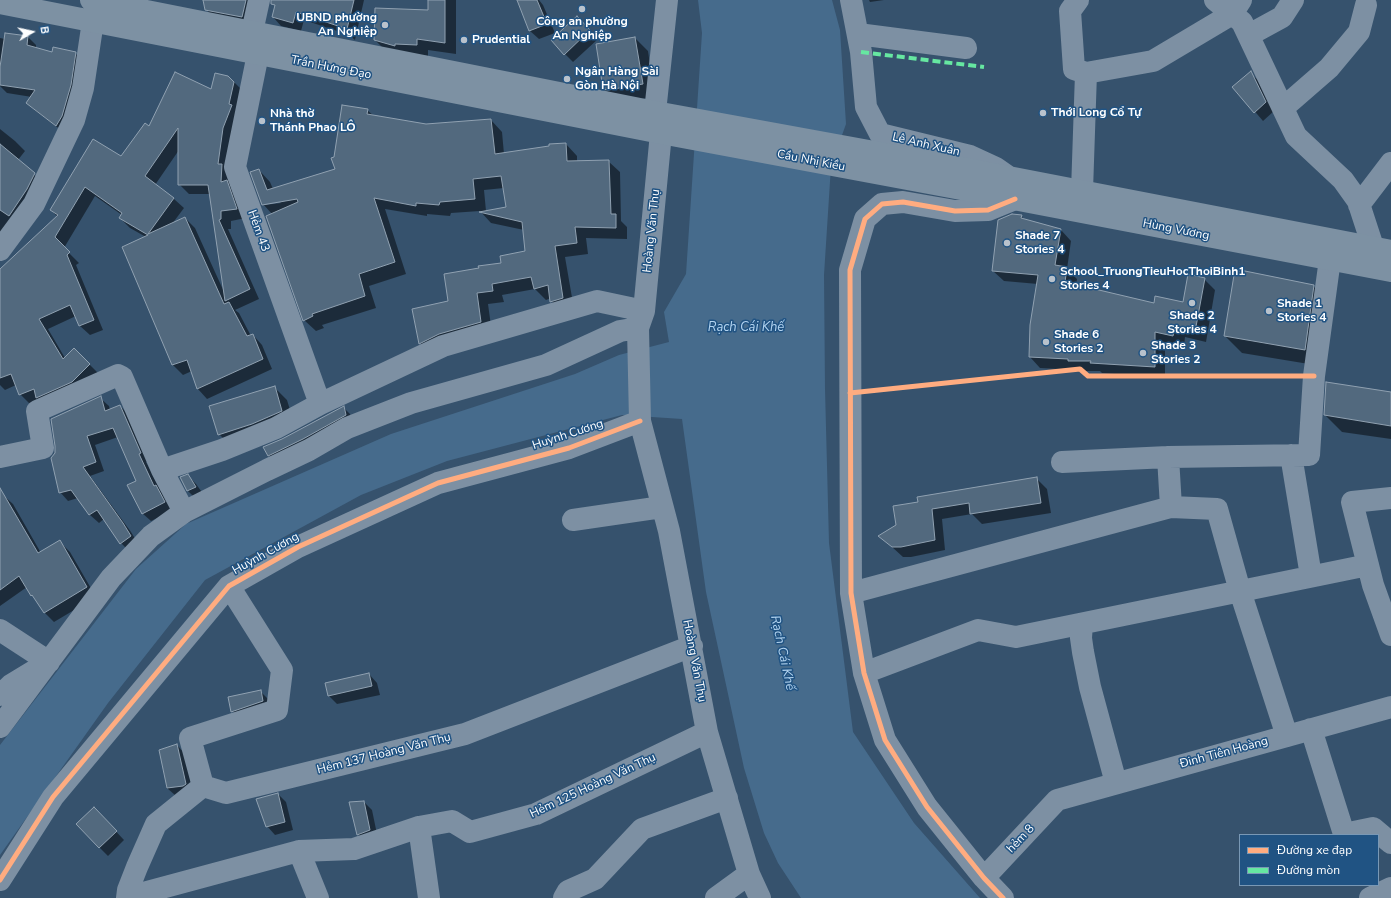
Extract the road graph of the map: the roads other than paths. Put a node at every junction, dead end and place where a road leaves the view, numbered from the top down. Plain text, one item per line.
1 (259, 0) edge
2 (667, 0) edge
3 (851, 0) edge
4 (1078, 0) edge
5 (1215, 0) edge
6 (1293, 0) edge
7 (0, 3) edge
8 (1366, 5) dead end
9 (101, 6) edge
10 (1237, 7) edge
11 (252, 32) junction
12 (858, 34) junction
13 (1249, 35) junction
14 (966, 48) dead end
15 (258, 54) junction
16 (1086, 73) junction
17 (1283, 108) junction
18 (665, 113) junction
19 (661, 133) junction
20 (1391, 163) edge
21 (1010, 178) junction
22 (961, 179) junction
23 (1082, 191) junction
24 (1015, 199) junction
25 (1359, 205) junction
26 (1382, 249) edge
27 (0, 250) edge
28 (1330, 259) junction
29 (1391, 271) edge
30 (641, 319) junction
31 (320, 404) junction
32 (640, 421) junction
33 (1291, 455) junction
34 (0, 457) edge
35 (1168, 457) junction
36 (1062, 462) dead end
37 (162, 470) junction
38 (1391, 498) edge
39 (662, 507) junction
40 (1171, 507) junction
41 (184, 512) junction
42 (573, 520) dead end
43 (1368, 565) junction
44 (1311, 576) junction
45 (229, 586) junction
46 (1240, 591) junction
47 (851, 593) junction
48 (1082, 624) junction
49 (0, 630) edge
50 (1391, 635) edge
51 (692, 646) junction
52 (49, 662) junction
53 (864, 673) junction
54 (0, 695) edge
55 (1391, 707) edge
56 (0, 727) edge
57 (1311, 729) junction
58 (707, 732) junction
59 (1287, 736) junction
60 (1116, 783) junction
61 (203, 786) junction
62 (727, 798) junction
63 (1057, 800) joint
64 (419, 827) junction
65 (1343, 834) edge
66 (1391, 843) edge
67 (299, 851) junction
68 (749, 874) junction
69 (984, 878) junction
70 (0, 880) edge
71 (128, 897) edge
72 (318, 898) edge
73 (429, 898) edge
74 (564, 898) edge
75 (716, 898) edge
76 (760, 898) edge
77 (1003, 898) edge

1 - 11 street
2 - 18 street
3 - 12 street, Lê Anh Xuân
4 - 16 street
5 - 10 street
6 - 13 street
7 - 9 highway, Trần Hưng Đạo
8 - 17 street
9 - 11 highway, Trần Hưng Đạo
9 - 15 highway, Trần Hưng Đạo
9 - 27 street
10 - 13 street
10 - 16 street
11 - 18 highway, Trần Hưng Đạo
12 - 14 street
12 - 21 street, Lê Anh Xuân
13 - 17 street
15 - 19 highway, Trần Hưng Đạo
15 - 31 street, Hẻm 43
16 - 23 street
17 - 25 street
18 - 22 highway, Cầu Nhị Kiều
19 - 22 highway, Cầu Nhị Kiều
19 - 30 street, Hoàng Văn Thụ
20 - 25 street
21 - 22 highway, Hùng Vương
21 - 23 highway, Hùng Vương
22 - 24 highway, Hùng Vương
23 - 26 highway, Hùng Vương
24 - 28 highway, Hùng Vương
24 - 47 street
25 - 26 street
28 - 29 highway, Hùng Vương
28 - 33 street
30 - 31 street
30 - 32 street, Hoàng Văn Thụ
30 - 41 street
31 - 37 street
32 - 39 street, Hoàng Văn Thụ
32 - 45 street, Huỳnh Cương
33 - 35 street
33 - 44 street
34 - 37 street
35 - 36 street
35 - 40 street
37 - 41 street
38 - 43 street
39 - 42 street
39 - 51 street, Hoàng Văn Thụ
40 - 46 street
40 - 47 street
41 - 52 street
43 - 44 street
43 - 50 street
44 - 46 street
45 - 61 street
45 - 70 street, Huỳnh Cương
46 - 48 street
46 - 59 street
47 - 53 street
48 - 53 street
48 - 60 street
49 - 52 street
51 - 58 street, Hoàng Văn Thụ
51 - 61 street, Hẻm 137 Hoàng Văn Thụ
52 - 54 street
52 - 56 street
53 - 69 street
55 - 57 street, Đinh Tiên Hoàng
57 - 59 street, Đinh Tiên Hoàng
57 - 65 street
58 - 62 street, Hoàng Văn Thụ
58 - 64 street, Hẻm 125 Hoàng Văn Thụ
59 - 60 street, Đinh Tiên Hoàng
60 - 63 street, Đinh Tiên Hoàng
61 - 71 street
62 - 68 street, Hoàng Văn Thụ
62 - 74 street
63 - 69 street, hẻm 8
64 - 67 street, Hẻm 125 Hoàng Văn Thụ
64 - 73 street
65 - 66 street
67 - 71 street, Hẻm 125 Hoàng Văn Thụ
67 - 72 street
68 - 75 street
68 - 76 street, Hoàng Văn Thụ
69 - 77 street

